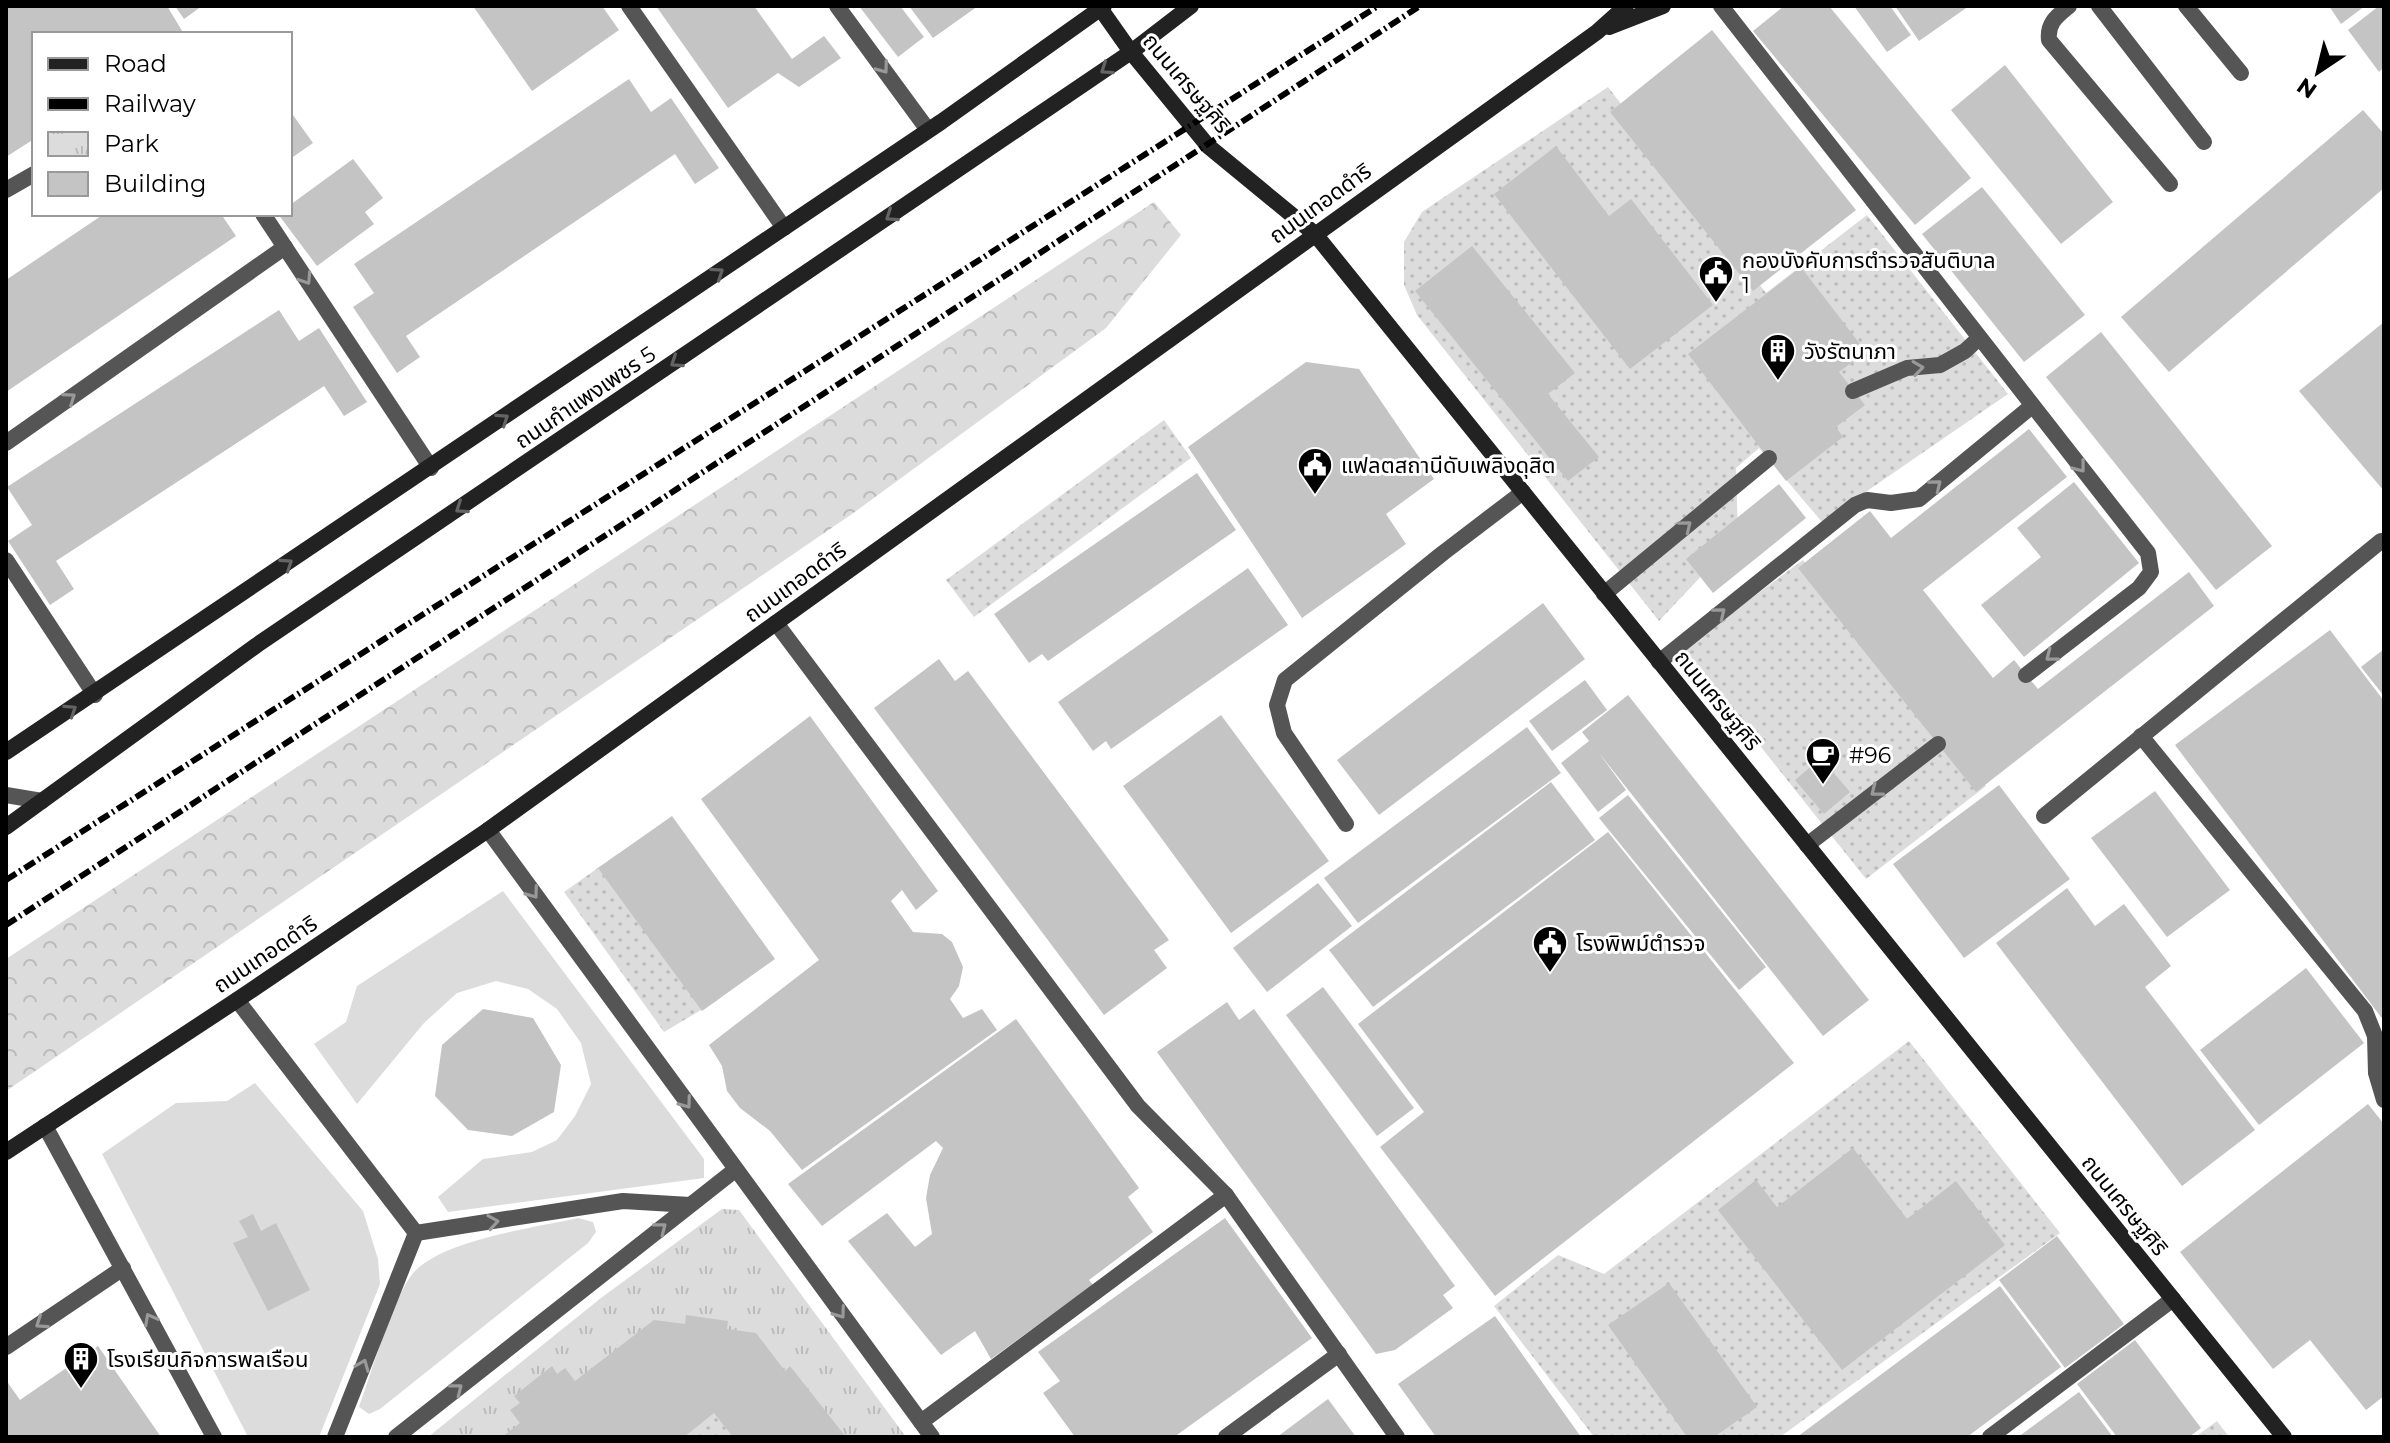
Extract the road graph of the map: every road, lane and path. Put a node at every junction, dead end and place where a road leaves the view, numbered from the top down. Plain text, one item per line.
1 (629, 6) edge
2 (837, 6) edge
3 (1191, 6) edge
4 (1626, 6) edge
5 (1663, 6) edge
6 (1721, 6) edge
7 (2069, 6) edge
8 (2099, 6) edge
9 (2186, 6) edge
10 (1102, 7) edge
11 (1597, 32) junction
12 (1131, 52) junction
13 (2241, 73) dead end
14 (928, 130) junction
15 (2204, 142) dead end
16 (32, 175) edge
17 (2170, 184) dead end
18 (6, 190) edge
19 (264, 216) edge
20 (784, 228) junction
21 (1315, 234) junction
22 (285, 247) junction
23 (1979, 338) junction
24 (1853, 391) dead end
25 (2032, 406) junction
26 (6, 443) edge
27 (1769, 458) dead end
28 (431, 468) junction
29 (1523, 492) junction
30 (2381, 541) dead end
31 (6, 560) edge
32 (1604, 594) junction
33 (776, 623) junction
34 (1659, 662) junction
35 (2026, 675) dead end
36 (95, 695) junction
37 (2141, 736) junction
38 (1938, 744) dead end
39 (6, 752) edge
40 (6, 795) edge
41 (42, 801) junction
42 (2044, 816) dead end
43 (1346, 824) dead end
44 (6, 827) edge
45 (488, 830) junction
46 (1807, 845) junction
47 (237, 1000) junction
48 (2384, 1100) edge
49 (45, 1126) junction
50 (6, 1152) edge
51 (735, 1170) junction
52 (1226, 1195) junction
53 (690, 1205) junction
54 (416, 1233) junction
55 (123, 1268) junction
56 (2173, 1299) junction
57 (6, 1347) edge
58 (1339, 1354) junction
59 (921, 1422) junction
60 (214, 1437) edge
61 (335, 1437) edge
62 (396, 1437) edge
63 (932, 1437) edge
64 (1226, 1437) edge
65 (1397, 1437) edge
66 (1990, 1437) edge
67 (2284, 1437) edge

1 - 20 street
2 -> 14 street
3 - 12 street, ถนนกำแพงเพชร 5
4 - 11 street, ถนนเทอดดำริ
5 - 11 street, ถนนเทอดดำริ
6 - 23 street
7 - 17 street
8 - 15 street
9 - 13 street
10 - 12 street, ถนนเศรษฐศิริ
10 - 14 street, ถนนกำแพงเพชร 5
11 - 21 street, ถนนเทอดดำริ
12 - 21 street, ถนนเศรษฐศิริ
12 -> 41 street, ถนนกำแพงเพชร 5
14 - 20 street, ถนนกำแพงเพชร 5
16 - 18 street
19 - 22 street
28 -> 20 street, ถนนกำแพงเพชร 5
21 - 29 street, ถนนเศรษฐศิริ
21 - 33 street, ถนนเทอดดำริ
26 -> 22 street
22 -> 28 street
24 -> 23 street
23 - 25 street
34 -> 25 street
25 -> 35 street
32 -> 27 street
36 -> 28 street, ถนนกำแพงเพชร 5
29 - 32 street, ถนนเศรษฐศิริ
29 - 43 street
30 - 37 street
31 - 36 street
32 - 34 street, ถนนเศรษฐศิริ
33 - 45 street, ถนนเทอดดำริ
33 - 52 street
34 - 46 street, ถนนเศรษฐศิริ
39 -> 36 street, ถนนกำแพงเพชร 5
37 - 42 street
37 - 48 street
38 -> 46 street
40 - 41 street
41 - 44 street, ถนนกำแพงเพชร 5
45 - 47 street, ถนนเทอดดำริ
45 -> 51 street
46 - 56 street, ถนนเศรษฐศิริ
47 - 49 street, ถนนเทอดดำริ
47 - 54 street
49 - 50 street, ถนนเทอดดำริ
49 - 55 street
51 - 53 street
51 -> 59 street
52 - 58 street
52 - 59 street
54 -> 53 street
62 -> 53 street
61 -> 54 street
55 -> 57 street
60 -> 55 street
56 - 66 street
56 - 67 street, ถนนเศรษฐศิริ
58 - 64 street
58 - 65 street
59 - 63 street

